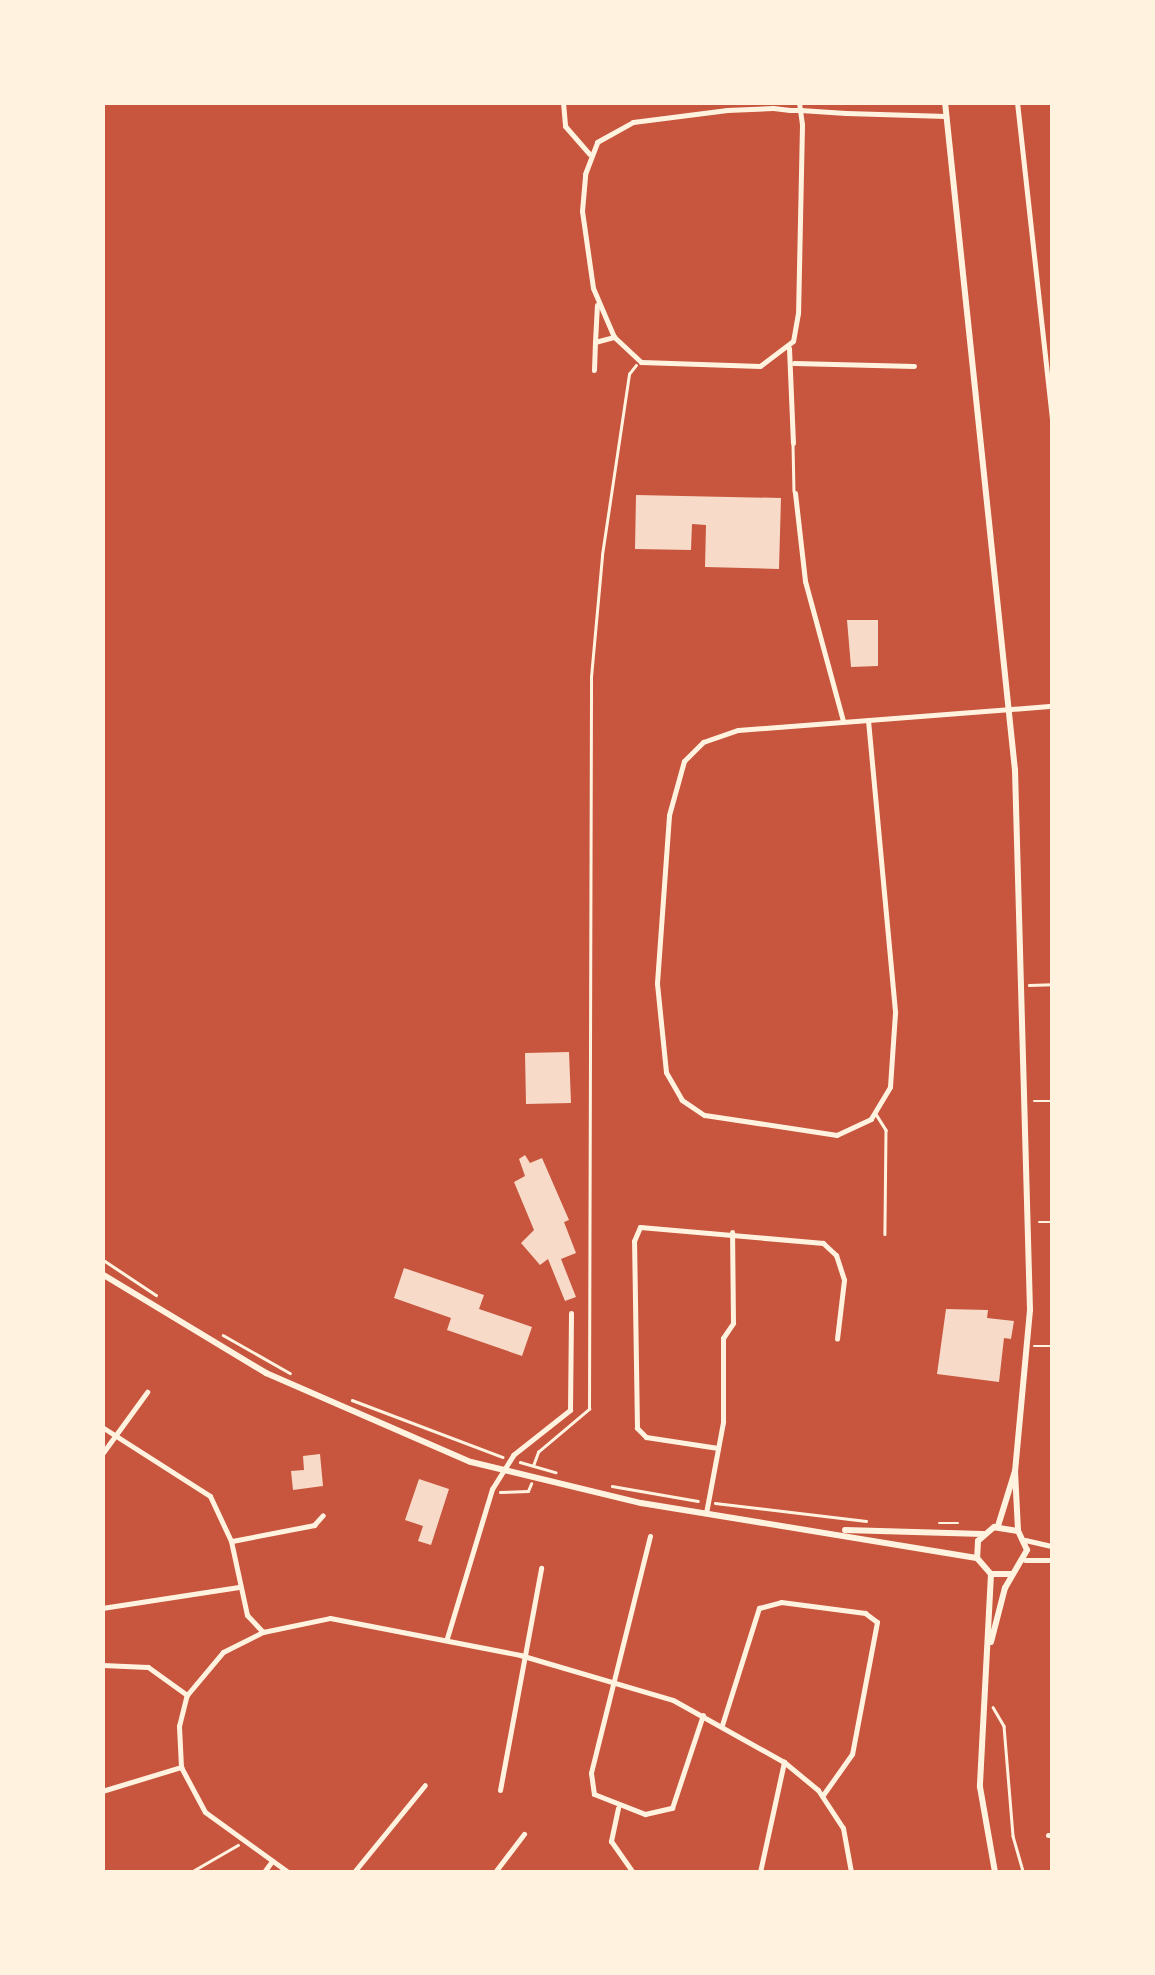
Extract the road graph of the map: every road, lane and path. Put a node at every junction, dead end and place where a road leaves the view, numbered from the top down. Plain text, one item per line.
1 (562, 102) edge
2 (945, 102) edge
3 (1017, 102) edge
4 (727, 106) edge
5 (800, 106) edge
6 (946, 116) junction
7 (589, 154) junction
8 (597, 303) junction
9 (1052, 336) edge
10 (614, 337) junction
11 (1044, 337) junction
12 (596, 342) junction
13 (789, 348) junction
14 (641, 362) junction
15 (794, 363) junction
16 (914, 366) dead end
17 (594, 370) dead end
18 (1052, 419) edge
19 (793, 443) joint
20 (794, 493) joint
21 (1052, 706) edge
22 (1010, 710) junction
23 (868, 720) junction
24 (843, 721) junction
25 (1052, 984) edge
26 (1024, 985) junction
27 (1052, 1101) edge
28 (1028, 1102) junction
29 (876, 1114) junction
30 (1029, 1222) junction
31 (1052, 1222) edge
32 (732, 1232) junction
33 (886, 1234) dead end
34 (102, 1260) edge
35 (102, 1274) edge
36 (158, 1297) dead end
37 (571, 1313) dead end
38 (206, 1326) dead end
39 (837, 1339) dead end
40 (1029, 1346) junction
41 (1052, 1346) edge
42 (290, 1373) dead end
43 (147, 1392) dead end
44 (347, 1399) dead end
45 (102, 1428) edge
46 (118, 1434) junction
47 (718, 1448) junction
48 (102, 1454) edge
49 (510, 1459) junction
50 (534, 1466) junction
51 (504, 1470) junction
52 (1015, 1471) junction
53 (568, 1475) dead end
54 (532, 1479) junction
55 (600, 1483) dead end
56 (492, 1489) junction
57 (708, 1502) junction
58 (706, 1513) junction
59 (323, 1515) dead end
60 (876, 1521) dead end
61 (958, 1523) dead end
62 (923, 1524) dead end
63 (998, 1526) junction
64 (819, 1529) junction
65 (1018, 1532) junction
66 (983, 1534) junction
67 (650, 1536) dead end
68 (232, 1540) junction
69 (1025, 1540) junction
70 (1052, 1546) edge
71 (978, 1558) junction
72 (1025, 1560) junction
73 (1052, 1560) edge
74 (541, 1568) dead end
75 (991, 1574) junction
76 (1012, 1574) junction
77 (240, 1587) junction
78 (102, 1608) edge
79 (263, 1632) junction
80 (447, 1638) junction
81 (520, 1655) junction
82 (987, 1657) junction
83 (102, 1666) edge
84 (615, 1679) junction
85 (187, 1695) junction
86 (983, 1701) junction
87 (702, 1715) junction
88 (722, 1725) junction
89 (784, 1762) junction
90 (181, 1767) junction
91 (425, 1785) dead end
92 (500, 1790) dead end
93 (102, 1792) edge
94 (823, 1795) junction
95 (618, 1807) junction
96 (524, 1834) dead end
97 (244, 1841) junction
98 (272, 1861) junction
99 (191, 1872) edge
100 (264, 1872) edge
101 (288, 1872) edge
102 (354, 1872) edge
103 (494, 1872) edge
104 (633, 1872) edge
105 (760, 1872) edge
106 (852, 1872) edge
107 (995, 1872) edge
108 (1023, 1872) edge

1 - 7 street
2 - 6 street
3 - 11 street
4 - 5 street
4 - 7 street
5 - 6 street
5 - 13 street
6 - 22 street
7 - 8 street
8 - 10 street
8 - 12 street
9 - 11 street
10 - 12 street
10 - 14 street
11 - 18 street
12 - 17 street
13 - 14 street
13 - 15 street
14 - 50 path
15 - 16 street
15 - 19 street
19 - 20 lane
20 - 24 street
21 - 22 street
22 - 23 street
22 - 26 street
23 - 24 street
23 - 29 street
24 - 29 street
25 - 26 path
26 - 28 street
27 - 28 path
28 - 30 street
29 - 33 lane
30 - 31 path
30 - 40 street
32 - 39 street
32 - 47 street
32 - 47 street
34 - 36 path
35 - 51 street
37 - 49 street
38 - 42 path
40 - 41 path
40 - 52 street
43 - 46 street
44 - 49 path
45 - 46 street
46 - 48 street
46 - 68 street
47 - 57 street
49 - 50 path
49 - 51 street
50 - 53 path
50 - 54 path
51 - 54 street
51 - 56 street
52 - 63 street
52 - 65 street
54 - 56 path
54 - 58 street
55 - 57 path
56 - 80 street
57 - 58 street
57 - 60 path
58 - 64 street
59 - 68 street
61 - 62 path
63 - 65 street
63 - 66 street
64 - 66 street
64 - 71 street
65 - 69 street
66 - 71 street
67 - 84 street
68 - 77 street
69 - 70 street
69 - 72 street
71 - 75 street
72 - 73 street
72 - 76 street
74 - 81 street
75 - 76 street
75 - 82 street
76 - 82 street
77 - 78 street
77 - 79 street
79 - 80 street
79 - 85 street
80 - 81 street
81 - 84 street
81 - 92 street
82 - 86 street
83 - 85 street
84 - 87 street
84 - 95 street
85 - 90 street
86 - 107 street
86 - 108 path
87 - 88 street
87 - 95 street
88 - 89 street
88 - 94 street
89 - 94 street
89 - 105 street
90 - 93 street
90 - 97 street
91 - 102 street
94 - 106 street
95 - 104 street
96 - 103 street
97 - 98 street
97 - 99 path
98 - 100 street
98 - 101 street

